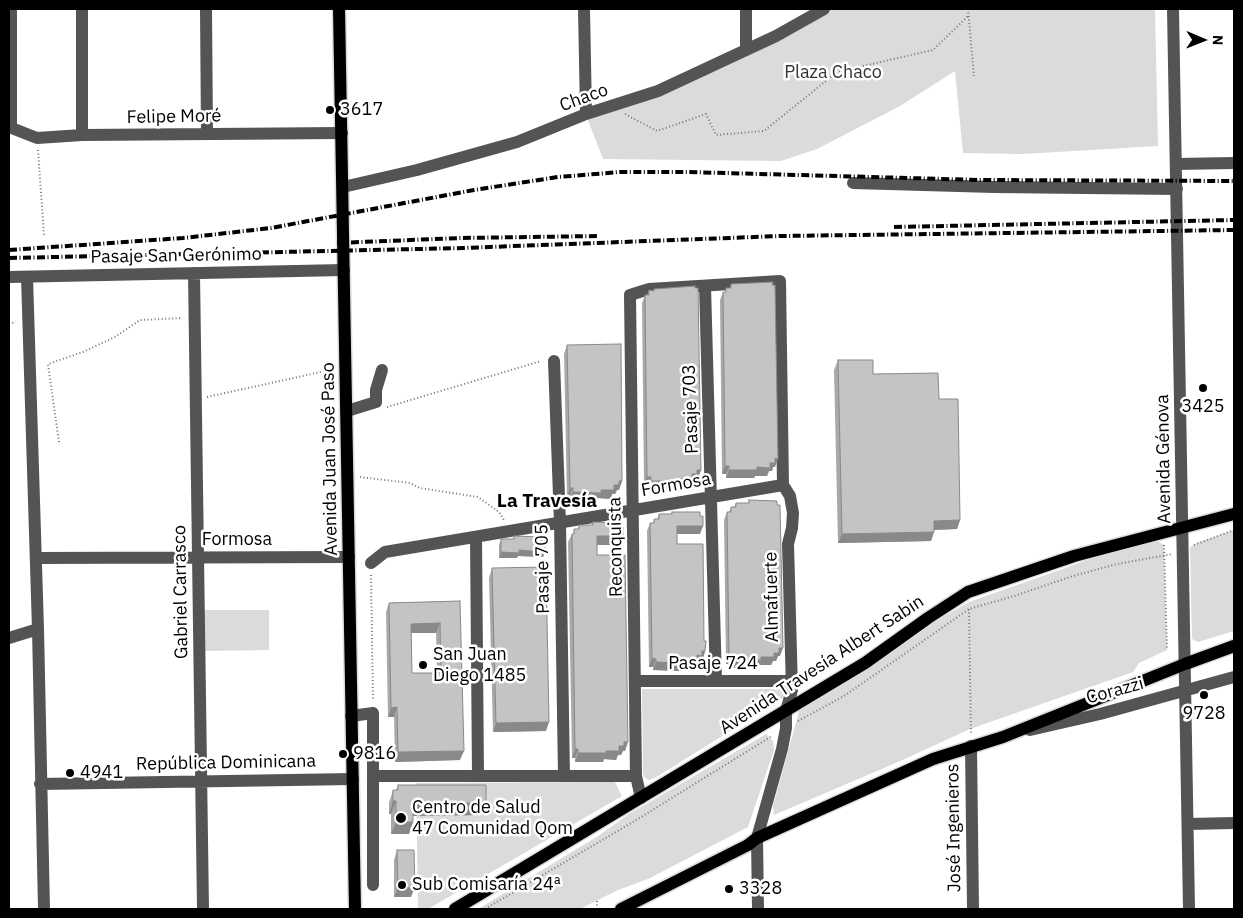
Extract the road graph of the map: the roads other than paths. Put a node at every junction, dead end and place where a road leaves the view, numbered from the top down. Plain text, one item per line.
1 (11, 9) edge
2 (82, 9) edge
3 (206, 9) edge
4 (339, 9) edge
5 (584, 9) edge
6 (746, 9) edge
7 (824, 9) edge
8 (1173, 9) edge
9 (746, 50) junction
10 (586, 114) junction
11 (10, 127) edge
12 (342, 133) junction
13 (207, 134) junction
14 (82, 135) junction
15 (1234, 163) edge
16 (1176, 164) junction
17 (853, 183) dead end
18 (343, 187) junction
19 (1177, 189) junction
20 (344, 270) junction
21 (194, 274) junction
22 (27, 277) junction
23 (9, 278) edge
24 (705, 286) junction
25 (554, 361) road end
26 (382, 370) dead end
27 (347, 411) junction
28 (784, 485) junction
29 (711, 497) junction
30 (633, 510) junction
31 (1234, 514) edge
32 (560, 523) junction
33 (1182, 528) junction
34 (476, 537) junction
35 (349, 557) junction
36 (36, 558) junction
37 (198, 558) junction
38 (371, 563) road end
39 (38, 629) junction
40 (9, 638) edge
41 (1234, 646) edge
42 (1185, 664) junction
43 (1234, 677) edge
44 (635, 681) junction
45 (716, 681) junction
46 (792, 681) junction
47 (1185, 691) junction
48 (786, 711) junction
49 (352, 716) junction
50 (1003, 737) junction
51 (971, 746) junction
52 (373, 776) junction
53 (478, 776) junction
54 (564, 776) junction
55 (636, 776) junction
56 (352, 779) junction
57 (201, 780) junction
58 (40, 784) junction
59 (641, 798) junction
60 (1234, 823) edge
61 (1188, 824) junction
62 (757, 838) junction
63 (373, 885) dead end
64 (44, 909) edge
65 (203, 909) edge
66 (354, 909) edge
67 (455, 909) edge
68 (621, 909) edge
69 (758, 909) edge
70 (973, 909) edge
71 (1189, 909) edge

1 - 11 street
2 - 14 street
3 - 13 street
4 - 12 main road, Avenida Juan José Paso
5 - 10 street
6 - 9 street
7 - 9 street, Chaco
8 - 16 street, Avenida Génova
9 - 10 street, Chaco
10 - 18 street, Chaco
11 - 14 street, Felipe Moré
12 - 13 street, Felipe Moré
12 - 18 main road, Avenida Juan José Paso
13 - 14 street, Felipe Moré
15 - 16 street
16 - 19 street, Avenida Génova
17 - 19 street
18 - 20 main road, Avenida Juan José Paso
19 - 33 street, Avenida Génova
20 - 21 street, Pasaje San Gerónimo
20 - 27 main road, Avenida Juan José Paso
21 - 22 street, Pasaje San Gerónimo
21 - 37 street, Gabriel Carrasco
22 - 23 street, Pasaje San Gerónimo
22 - 36 street
24 - 28 street, Almafuerte
24 - 29 street, Pasaje 703
24 - 30 street, Reconquista
25 - 32 street, Pasaje 705
26 - 27 street
27 - 35 main road, Avenida Juan José Paso
28 - 29 street, Formosa
28 - 46 street, Almafuerte
29 - 30 street, Formosa
29 - 45 street, Pasaje 703
30 - 32 street, Formosa
30 - 44 street, Reconquista
31 - 33 main road, Avenida Travesía Albert Sabin
32 - 34 street, Formosa
32 - 54 street, Pasaje 705
33 - 42 street, Avenida Génova
33 - 48 main road, Avenida Travesía Albert Sabin
34 - 38 street, Formosa
34 - 53 street
35 - 37 street, Formosa
35 - 49 main road, Avenida Juan José Paso
36 - 37 street, Formosa
36 - 39 street
37 - 57 street, Gabriel Carrasco
39 - 40 street
39 - 58 street
41 - 42 main road
42 - 47 street, Avenida Génova
42 - 50 main road
43 - 47 street, Corazzi
44 - 45 street, Pasaje 724
44 - 55 street, Reconquista
45 - 46 street, Pasaje 724
46 - 48 street, Almafuerte
47 - 50 street, Corazzi
47 - 61 street, Avenida Génova
48 - 59 main road, Avenida Travesía Albert Sabin
48 - 62 street, Almafuerte
49 - 52 street
49 - 56 main road, Avenida Juan José Paso
50 - 51 main road
51 - 62 main road
51 - 70 street, José Ingenieros
52 - 53 street
52 - 63 street
53 - 54 street
54 - 55 street
55 - 59 street, Reconquista
56 - 57 street, República Dominicana
56 - 66 main road, Avenida Juan José Paso
57 - 58 street, República Dominicana
57 - 65 street, Gabriel Carrasco
58 - 64 street
59 - 67 main road, Avenida Travesía Albert Sabin
60 - 61 street
61 - 71 street, Avenida Génova
62 - 68 main road
62 - 69 street, Almafuerte

